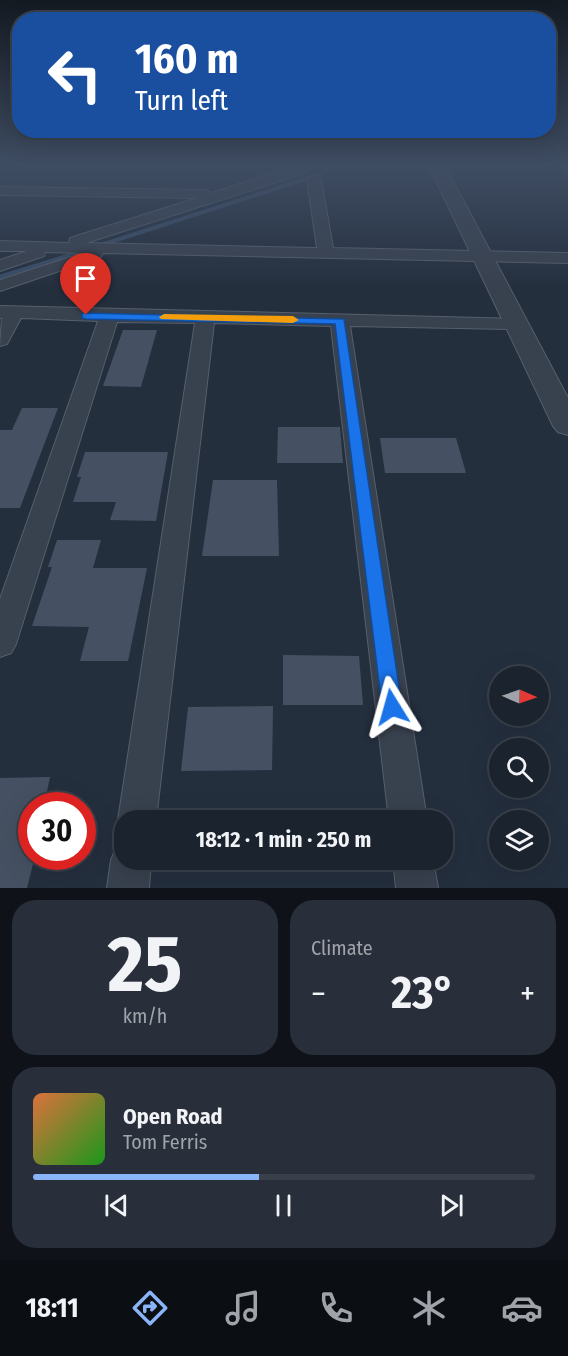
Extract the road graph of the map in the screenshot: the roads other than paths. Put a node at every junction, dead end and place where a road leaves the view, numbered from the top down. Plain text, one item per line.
1 (191, 205) edge
2 (318, 205) edge
3 (460, 205) edge
4 (466, 205) edge
5 (0, 246) edge
6 (55, 247) junction
7 (111, 249) junction
8 (326, 254) junction
9 (490, 256) junction
10 (568, 258) edge
11 (0, 266) edge
12 (0, 286) edge
13 (8, 312) edge
14 (109, 316) junction
15 (205, 318) junction
16 (340, 321) junction
17 (516, 323) junction
18 (0, 340) edge
19 (568, 390) edge
20 (568, 426) edge
21 (0, 644) edge
22 (138, 810) edge
23 (407, 810) edge
24 (130, 870) edge
25 (414, 870) edge
26 (128, 888) edge
27 (417, 888) edge

1 - 6 street
2 - 8 street
3 - 9 street
4 - 9 street
5 - 6 street
6 - 7 street
6 - 11 street
7 - 8 street
7 - 12 street
8 - 9 street
9 - 10 street
9 - 17 street
9 - 19 street
13 - 14 street
13 - 18 street
14 - 15 street
14 - 21 street
15 - 16 street
15 - 22 street
16 - 17 street
16 - 23 street
17 - 20 street
24 - 26 street
25 - 27 street

